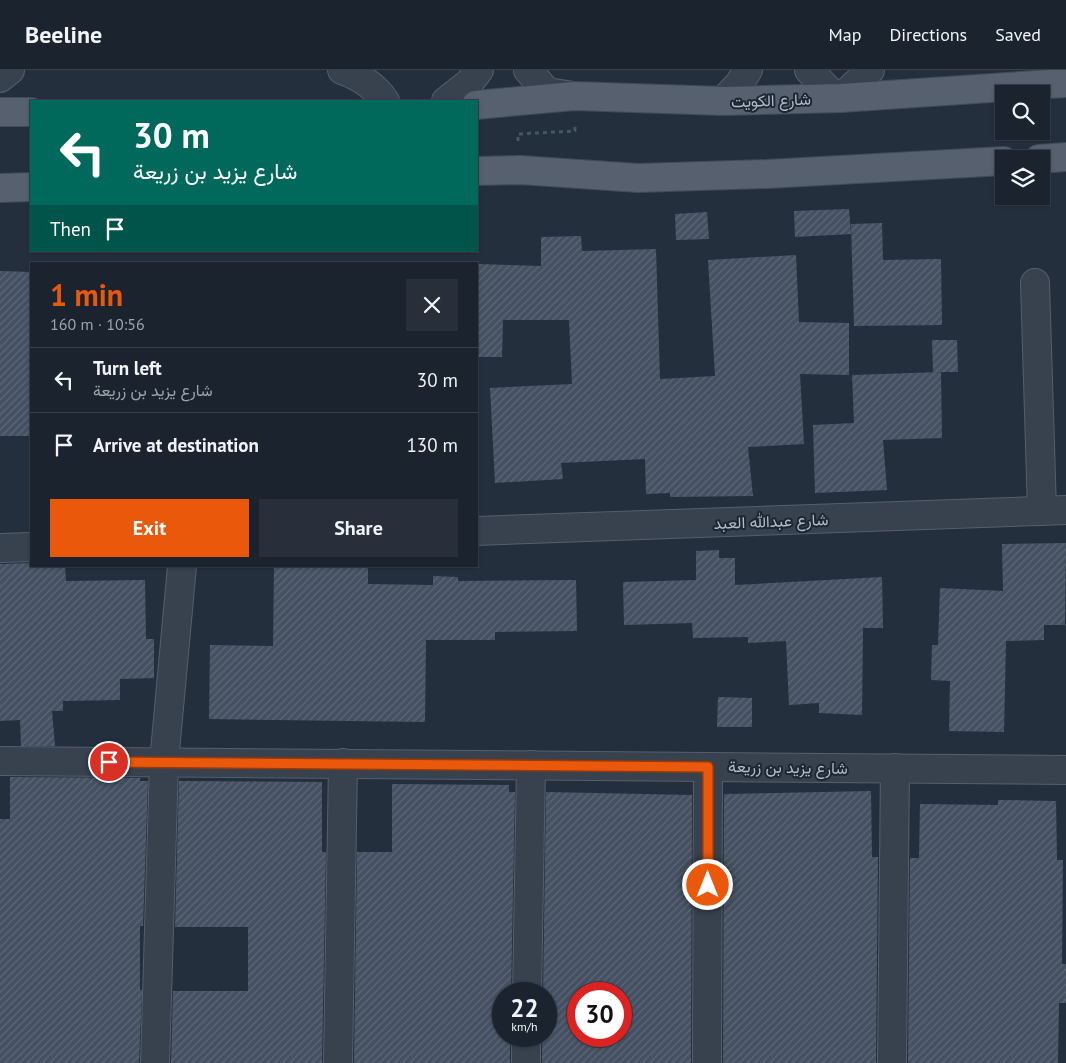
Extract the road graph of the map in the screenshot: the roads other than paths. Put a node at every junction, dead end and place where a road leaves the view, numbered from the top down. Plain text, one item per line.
1 (10, 70) edge
2 (342, 70) edge
3 (479, 70) edge
4 (528, 70) edge
5 (748, 70) edge
6 (809, 70) edge
7 (870, 70) edge
8 (1051, 70) edge
9 (0, 78) edge
10 (1066, 82) edge
11 (574, 96) junction
12 (838, 98) junction
13 (384, 100) edge
14 (447, 100) edge
15 (723, 101) junction
16 (478, 106) edge
17 (0, 112) edge
18 (30, 112) edge
19 (1066, 157) edge
20 (1050, 158) edge
21 (995, 161) edge
22 (478, 171) edge
23 (30, 187) edge
24 (0, 188) edge
25 (1035, 283) dead end
26 (1054, 510) edge
27 (478, 531) edge
28 (30, 547) edge
29 (0, 548) edge
30 (182, 567) edge
31 (0, 761) edge
32 (164, 762) junction
33 (342, 763) junction
34 (530, 765) junction
35 (708, 767) junction
36 (895, 768) junction
37 (1066, 770) edge
38 (527, 982) edge
39 (526, 1047) edge
40 (155, 1063) edge
41 (338, 1063) edge
42 (526, 1063) edge
43 (707, 1063) edge
44 (892, 1063) edge

1 - 9 street
2 - 13 street
3 - 14 street
4 - 11 street
5 - 15 street
6 - 12 street
7 - 12 street
8 - 10 street
10 - 12 main road, شارع الكويت
11 - 15 main road, شارع الكويت
11 - 16 main road, شارع الكويت
12 - 15 main road, شارع الكويت
17 - 18 main road
19 - 20 main road
21 - 22 main road
23 - 24 main road
25 - 26 street
26 - 27 street, شارع عبدالله العبد
28 - 29 street
30 - 32 street
31 - 32 street, شارع يزيد بن زريعة
32 - 33 street, شارع يزيد بن زريعة
32 - 40 street
33 - 34 street, شارع يزيد بن زريعة
33 - 41 street
34 - 35 street, شارع يزيد بن زريعة
34 - 38 street
35 - 36 street, شارع يزيد بن زريعة
35 - 43 street
36 - 37 street, شارع يزيد بن زريعة
36 - 44 street
39 - 42 street

